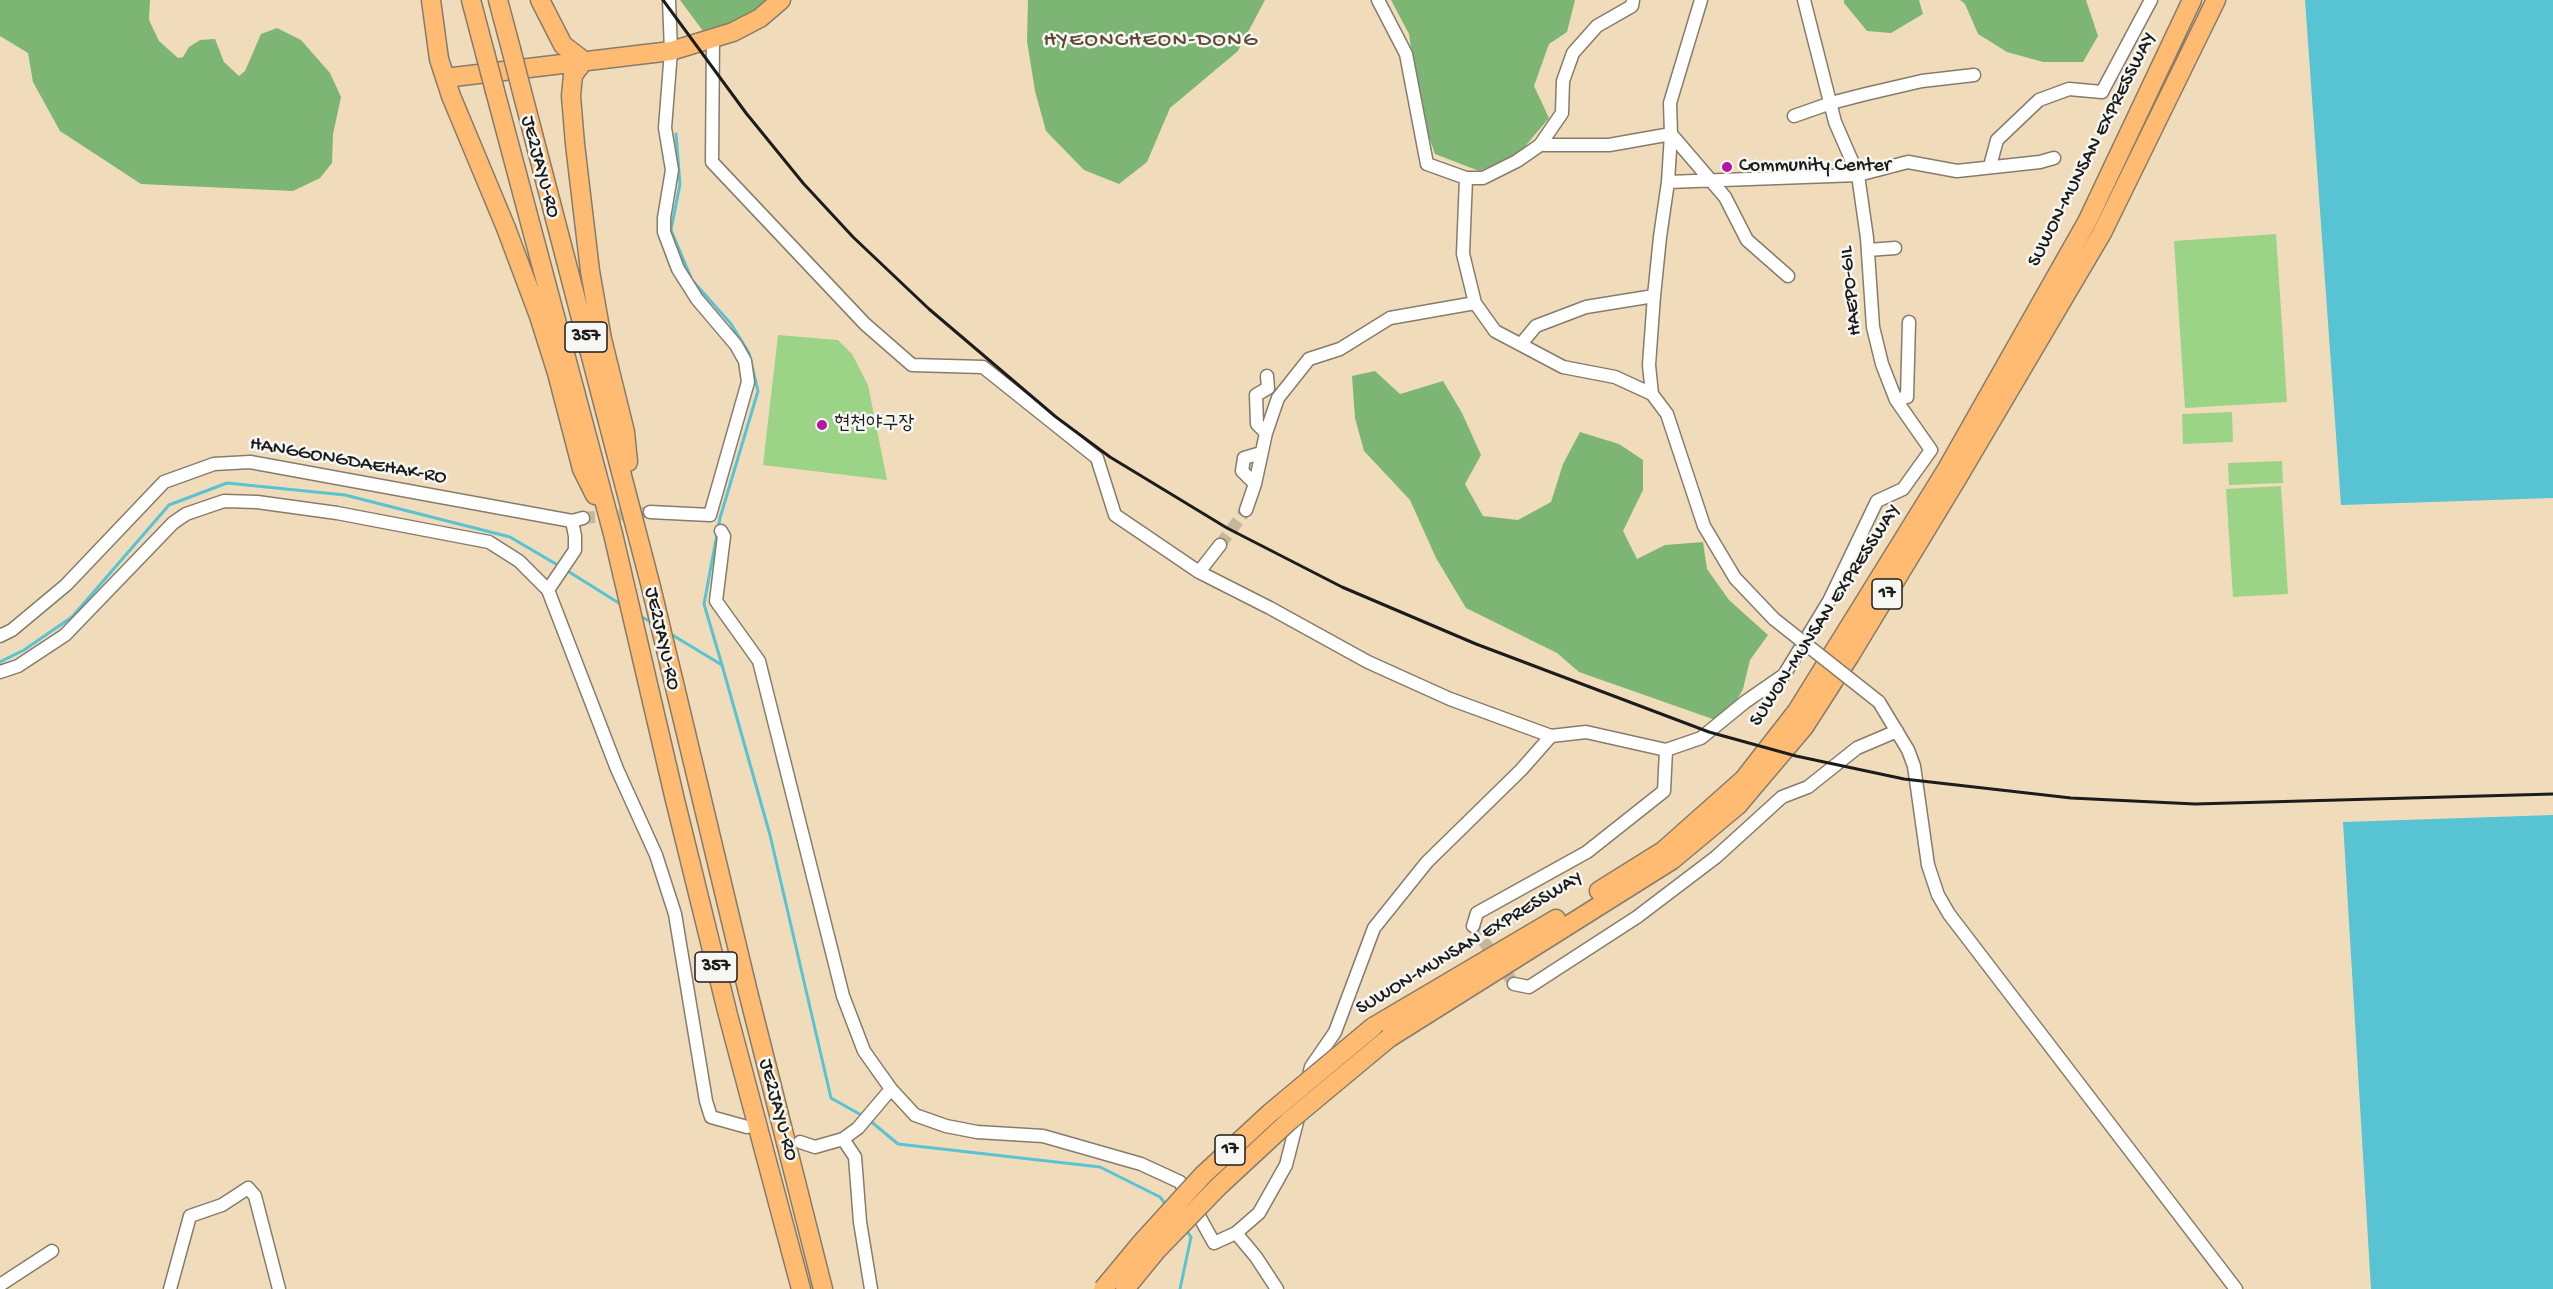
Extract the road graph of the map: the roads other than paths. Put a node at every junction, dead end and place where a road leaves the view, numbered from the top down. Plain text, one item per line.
1 (431, 0) edge
2 (471, 0) edge
3 (498, 0) edge
4 (540, 0) edge
5 (669, 0) edge
6 (781, 0) edge
7 (1378, 0) edge
8 (1633, 0) edge
9 (1701, 0) edge
10 (1804, 0) edge
11 (2151, 0) edge
12 (2192, 0) edge
13 (2216, 0) edge
14 (713, 38) junction
15 (671, 51) junction
16 (584, 61) junction
17 (1974, 75) dead end
18 (445, 78) junction
19 (1831, 103) junction
20 (1794, 116) dead end
21 (1671, 134) junction
22 (1540, 146) junction
23 (2054, 158) dead end
24 (1990, 166) junction
25 (1858, 175) junction
26 (1466, 178) junction
27 (1711, 181) junction
28 (1668, 182) junction
29 (1895, 248) dead end
30 (1868, 250) junction
31 (1788, 276) dead end
32 (1654, 296) junction
33 (1474, 303) junction
34 (1909, 322) dead end
35 (1521, 344) junction
36 (1267, 376) dead end
37 (1652, 394) junction
38 (1896, 400) junction
39 (1266, 433) junction
40 (1246, 510) tunnel mouth
41 (650, 512) tunnel mouth
42 (721, 531) dead end
43 (637, 532) junction
44 (613, 534) junction
45 (1220, 545) tunnel mouth
46 (1199, 572) junction
47 (548, 590) junction
48 (0, 636) edge
49 (0, 672) edge
50 (1897, 731) junction
51 (1551, 736) junction
52 (1666, 750) junction
53 (1473, 926) dead end
54 (1514, 984) dead end
55 (891, 1089) junction
56 (747, 1127) dead end
57 (843, 1139) junction
58 (800, 1142) dead end
59 (1236, 1233) junction
60 (52, 1251) dead end
61 (0, 1285) edge
62 (170, 1289) edge
63 (279, 1289) edge
64 (801, 1289) edge
65 (823, 1289) edge
66 (871, 1289) edge
67 (1103, 1289) edge
68 (1125, 1289) edge
69 (1277, 1289) edge
70 (2236, 1289) edge

1 - 18 highway
2 - 44 highway, JE2JAYU-RO / 357, bridge
3 - 43 highway, JE2JAYU-RO / 357, bridge
4 - 16 highway
5 - 15 street
6 - 14 highway
7 - 26 street
8 - 22 street
9 - 21 street
10 - 19 street, HAEPO-GIL
11 - 24 street
12 - 67 highway, SUWON-MUNSAN EXPRESSWAY / 17, bridge
13 - 68 highway, SUWON-MUNSAN EXPRESSWAY / 17, bridge
14 - 15 highway
14 - 46 street
15 - 16 highway
15 - 41 street
16 - 18 highway
16 - 43 highway
17 - 19 street
18 - 44 highway
19 - 20 street
19 - 25 street, HAEPO-GIL
21 - 22 street
21 - 27 street
21 - 28 street
22 - 26 street
23 - 24 street
24 - 25 street
25 - 27 street
25 - 30 street, HAEPO-GIL
26 - 33 street
27 - 28 street
27 - 31 street
28 - 32 street
29 - 30 street
30 - 38 street, HAEPO-GIL
32 - 35 street
32 - 37 street
33 - 35 street
33 - 39 street
34 - 38 street
35 - 37 street
36 - 39 street
37 - 50 street, bridge
38 - 52 street, HAEPO-GIL
39 - 40 street
42 - 55 street
43 - 65 highway, JE2JAYU-RO / 357
44 - 64 highway, JE2JAYU-RO / 357
45 - 46 street
46 - 51 street
47 - 48 street, HANGGONGDAEHAK-RO
47 - 49 street
47 - 56 street
50 - 54 street
50 - 70 street
51 - 52 street
51 - 59 street
52 - 53 street
55 - 57 street
55 - 59 street
57 - 58 street
57 - 66 street
59 - 69 street
60 - 61 street
62 - 63 street

